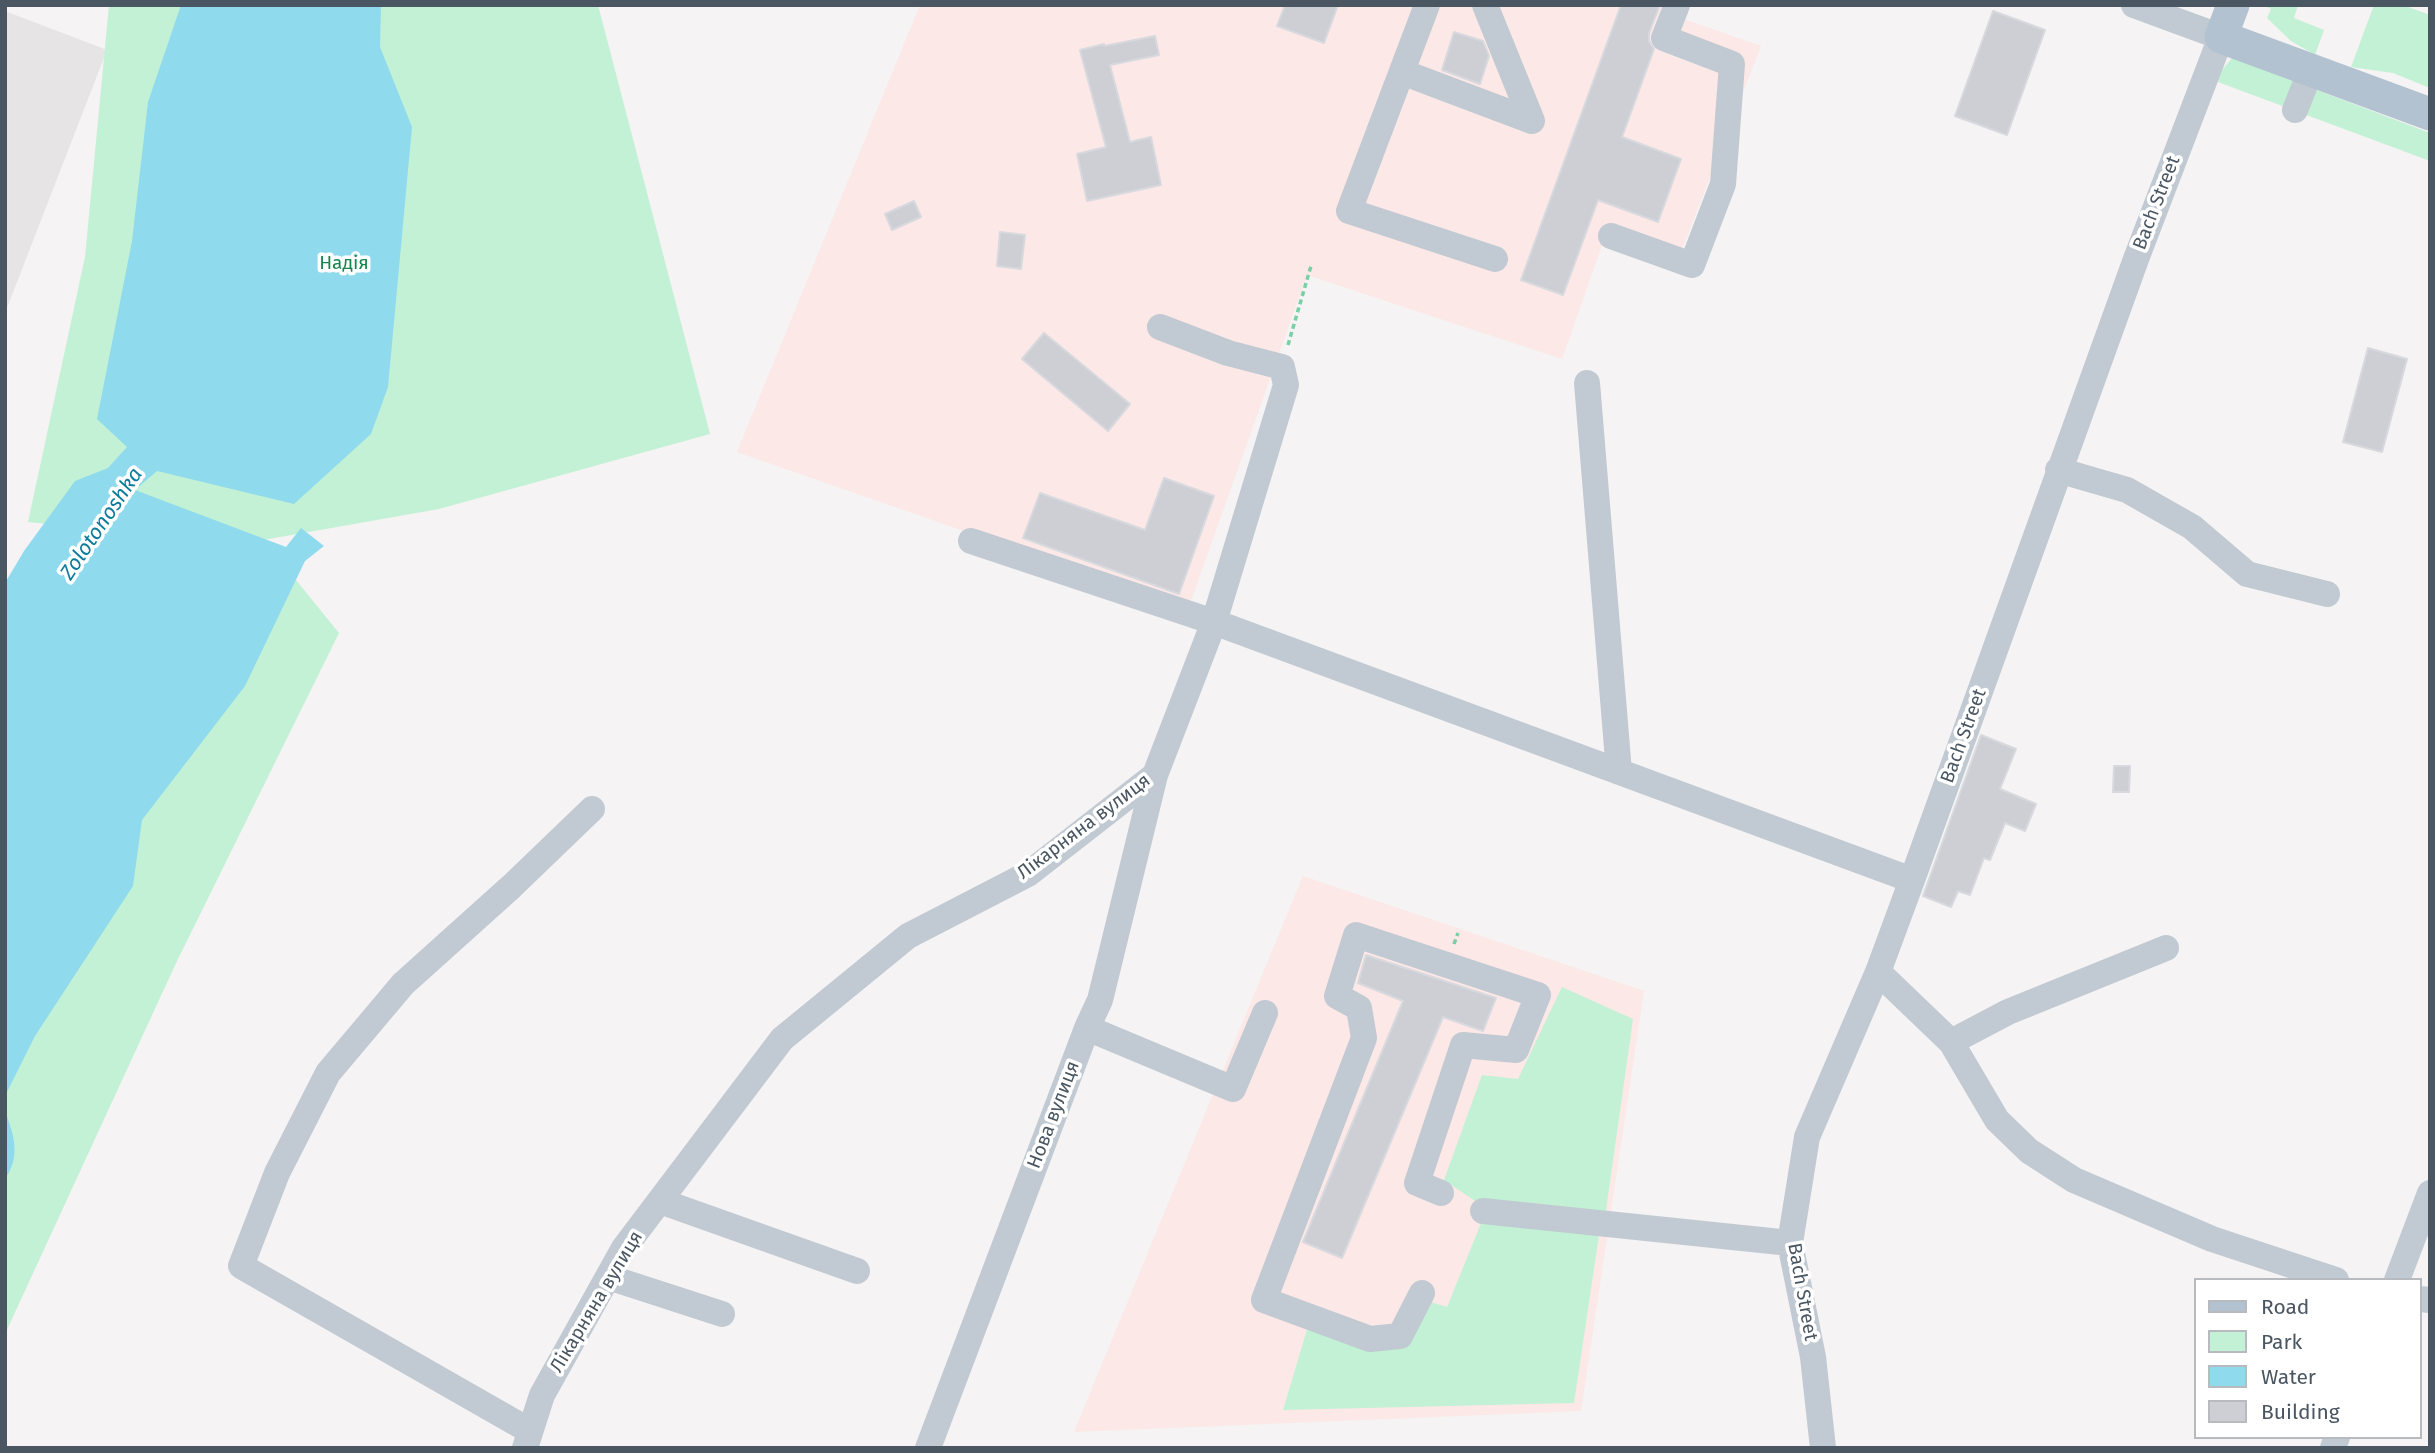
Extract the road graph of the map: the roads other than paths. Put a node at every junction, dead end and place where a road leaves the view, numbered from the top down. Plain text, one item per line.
1 (1427, 5) edge
2 (1485, 5) edge
3 (1677, 5) edge
4 (2134, 5) edge
5 (2233, 5) edge
6 (2221, 37) junction
7 (2311, 70) junction
8 (1402, 72) junction
9 (2295, 110) dead end
10 (2430, 114) edge
11 (1611, 236) dead end
12 (1495, 259) dead end
13 (1160, 327) dead end
14 (1587, 383) dead end
15 (2059, 470) junction
16 (971, 541) dead end
17 (2328, 594) dead end
18 (1214, 622) junction
19 (1619, 772) junction
20 (1155, 775) junction
21 (592, 809) dead end
22 (1912, 880) junction
23 (2166, 948) dead end
24 (1878, 972) junction
25 (1265, 1013) dead end
26 (1087, 1028) junction
27 (1951, 1042) junction
28 (1441, 1193) dead end
29 (2430, 1193) edge
30 (660, 1201) junction
31 (1483, 1211) dead end
32 (1790, 1243) junction
33 (857, 1271) dead end
34 (608, 1277) junction
35 (2330, 1278) edge
36 (2398, 1278) edge
37 (1422, 1293) dead end
38 (722, 1314) dead end
39 (528, 1440) edge
40 (928, 1448) edge
41 (1823, 1448) edge

1 - 8 street
2 - 8 street
3 - 11 street
4 - 6 street
5 - 6 main road
6 - 7 main road
6 - 15 street, Bach Street
7 - 9 street
7 - 10 main road
8 - 12 street
13 - 18 street, Лікарняна вулиця
14 - 19 street
15 - 17 street
15 - 22 street, Bach Street
16 - 18 street
18 - 19 street
18 - 20 street, Лікарняна вулиця
19 - 22 street
20 - 26 street, Нова вулиця
20 - 30 street, Лікарняна вулиця
21 - 39 street
22 - 24 street, Bach Street
23 - 27 street
24 - 27 street
24 - 32 street, Bach Street
25 - 26 street
26 - 40 street, Нова вулиця
27 - 35 street
28 - 37 street
29 - 36 street
30 - 33 street
30 - 34 street, Лікарняна вулиця
31 - 32 street
32 - 41 street, Bach Street
34 - 38 street
34 - 39 street, Лікарняна вулиця

